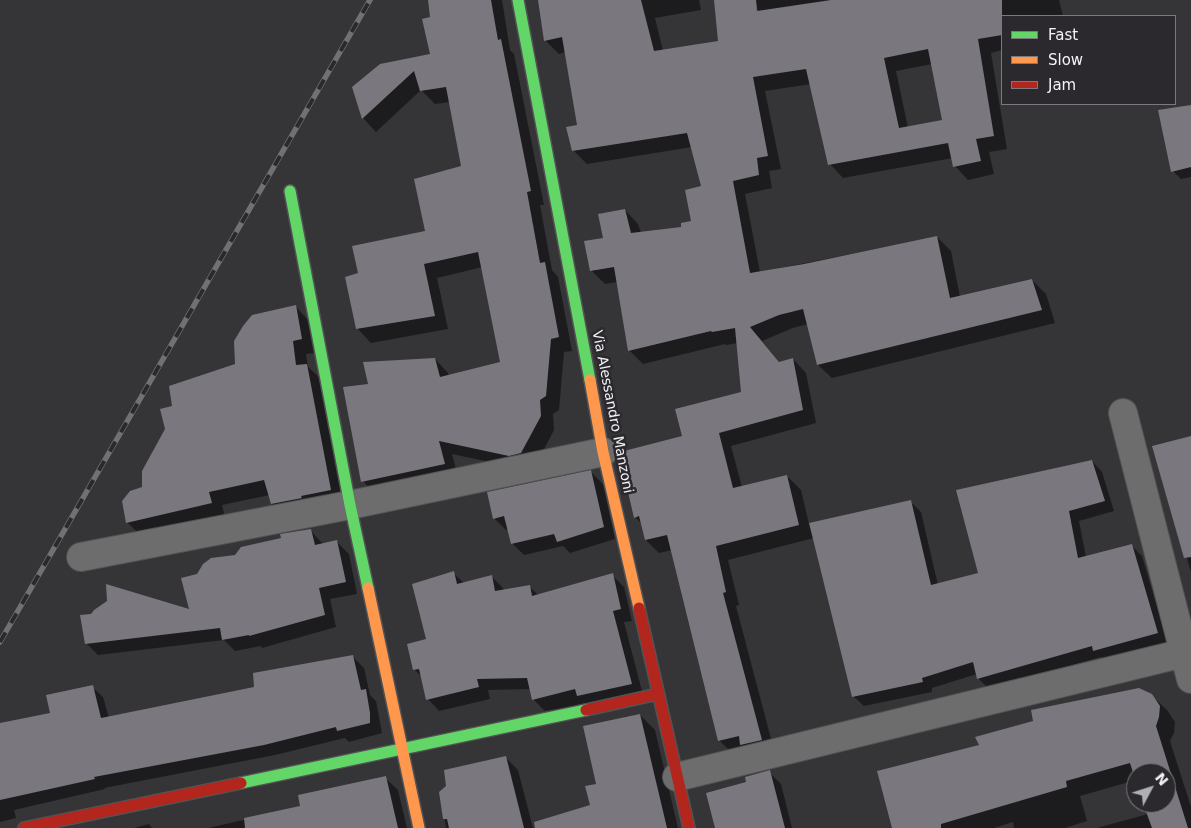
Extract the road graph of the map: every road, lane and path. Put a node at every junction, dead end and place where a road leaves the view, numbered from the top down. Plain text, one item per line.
1 (518, 0) edge
2 (290, 191) dead end
3 (1123, 413) dead end
4 (603, 452) junction
5 (350, 505) junction
6 (82, 556) dead end
7 (1184, 653) junction
8 (1191, 679) edge
9 (658, 694) junction
10 (403, 750) junction
11 (677, 777) junction
12 (24, 828) edge
13 (419, 828) edge
14 (689, 828) edge

1 - 4 street, Via Alessandro Manzoni
2 - 5 street
3 - 7 street
4 - 5 street
4 - 9 street, Via Alessandro Manzoni
5 - 6 street
5 - 10 street
7 - 8 street
7 - 11 street
9 - 10 street
9 - 11 street, Via Alessandro Manzoni
10 - 12 street
10 - 13 street
11 - 14 street, Via Alessandro Manzoni

